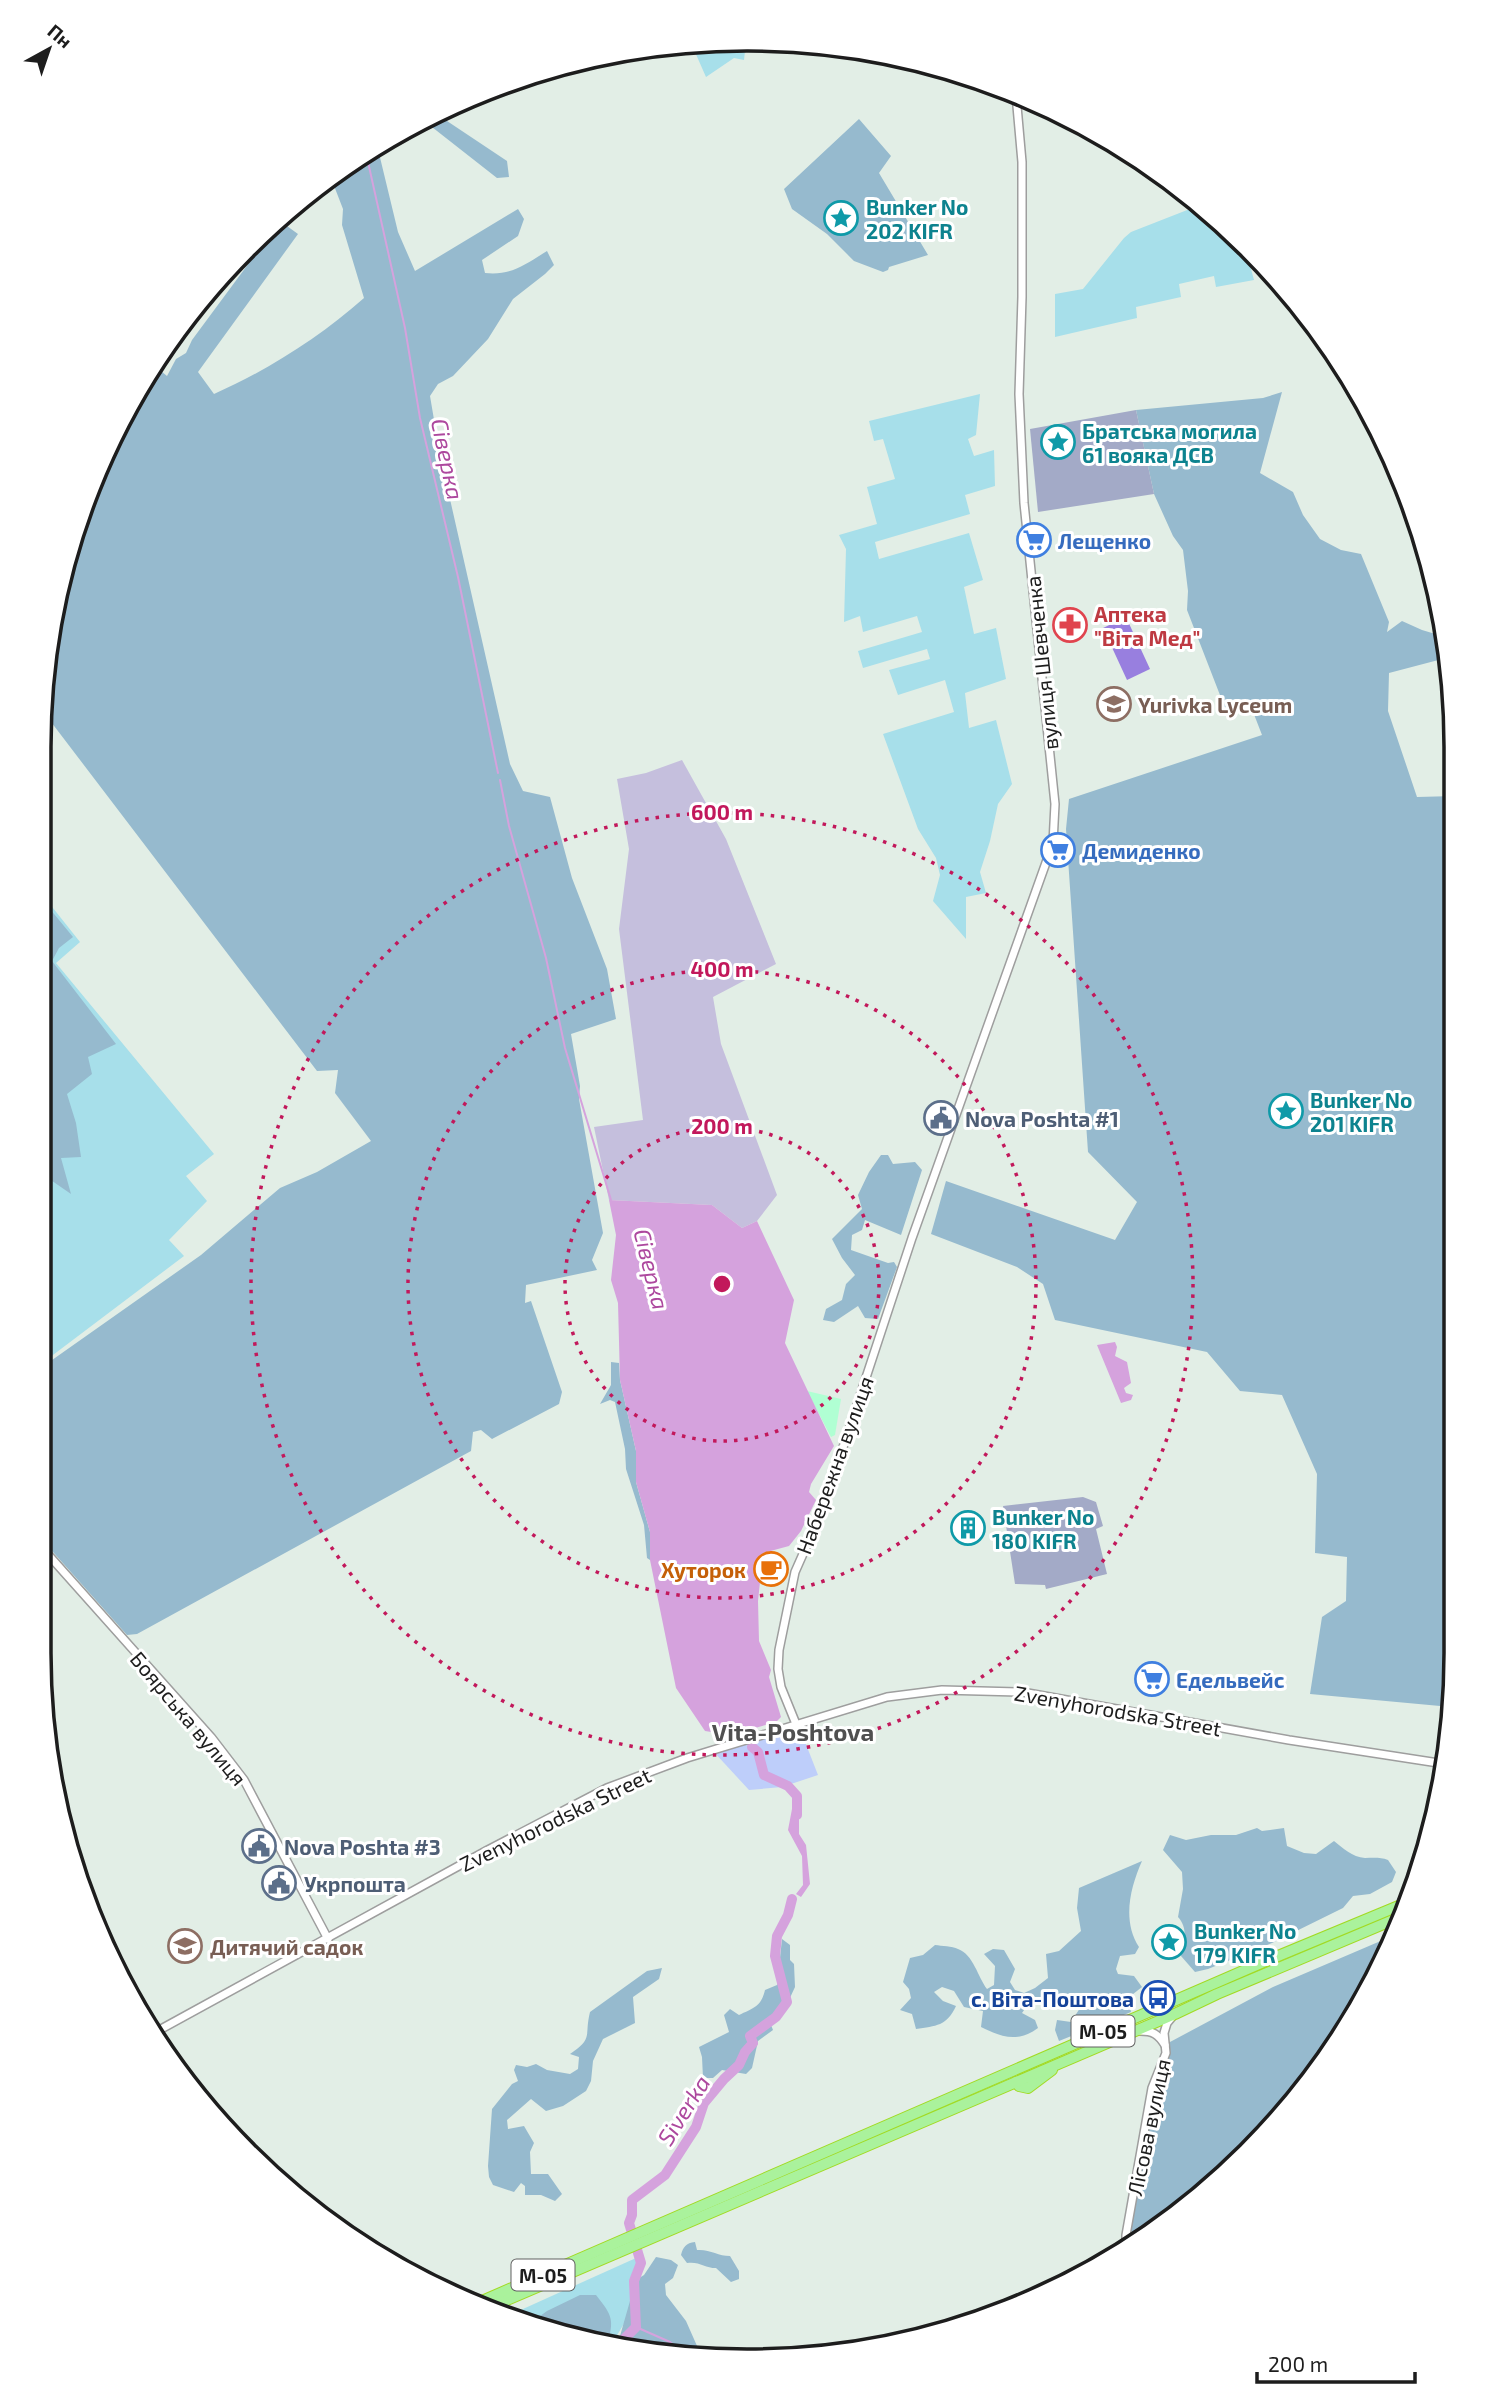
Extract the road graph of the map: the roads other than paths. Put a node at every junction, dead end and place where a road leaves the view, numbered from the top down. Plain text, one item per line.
1 (1017, 105) edge
2 (922, 1209) joint
3 (51, 1558) edge
4 (796, 1724) junction
5 (1435, 1763) edge
6 (1395, 1907) edge
7 (1390, 1921) edge
8 (328, 1939) junction
9 (1175, 2014) junction
10 (161, 2029) edge
11 (1129, 2032) junction
12 (1165, 2045) junction
13 (1051, 2053) junction
14 (1016, 2082) junction
15 (802, 2168) junction
16 (1126, 2238) edge
17 (613, 2250) junction
18 (488, 2299) edge
19 (499, 2303) edge

1 - 2 street, вулиця Шевченка
2 - 4 street, Набережна вулиця
3 - 8 street, Боярська вулиця
4 - 5 street, Zvenyhorodska Street
4 - 8 street, Zvenyhorodska Street
6 - 13 highway, М-05
7 - 9 highway, М-05
8 - 10 street, Zvenyhorodska Street
9 - 11 highway, М-05
9 - 12 street, Лісова вулиця
11 - 12 street
11 - 14 highway, М-05
12 - 16 street, Лісова вулиця
13 - 14 highway
13 - 15 highway, М-05
14 - 15 highway, М-05
15 - 17 highway, М-05
17 - 18 highway, М-05
17 - 19 highway, М-05

